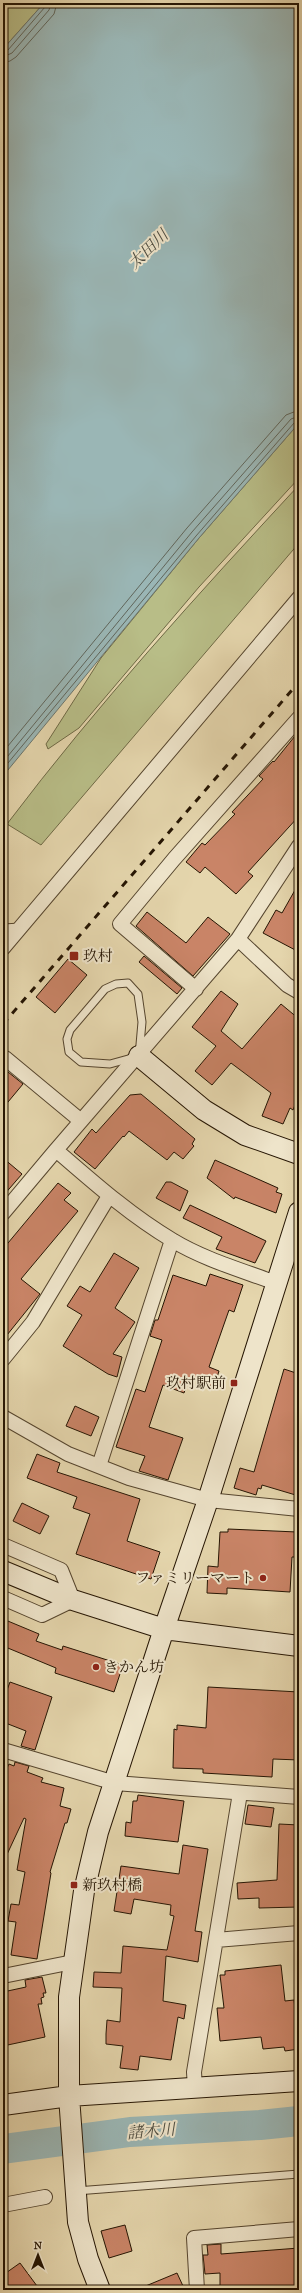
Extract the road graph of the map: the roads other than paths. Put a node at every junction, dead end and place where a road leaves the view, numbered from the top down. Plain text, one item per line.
1 (299, 598) edge
2 (299, 718) edge
3 (299, 846) edge
4 (21, 927) junction
5 (3, 928) edge
6 (238, 940) junction
7 (3, 948) edge
8 (196, 989) junction
9 (299, 992) edge
10 (139, 1056) junction
11 (3, 1060) edge
12 (81, 1121) junction
13 (56, 1150) junction
14 (299, 1154) edge
15 (109, 1196) junction
16 (299, 1212) edge
17 (3, 1213) edge
18 (172, 1240) junction
19 (276, 1283) junction
20 (3, 1359) edge
21 (3, 1417) edge
22 (99, 1466) junction
23 (208, 1500) junction
24 (299, 1509) edge
25 (3, 1545) edge
26 (3, 1571) edge
27 (3, 1598) edge
28 (73, 1600) junction
29 (164, 1629) junction
30 (299, 1646) edge
31 (3, 1750) edge
32 (115, 1782) junction
33 (240, 1793) junction
34 (299, 1797) edge
35 (299, 1932) edge
36 (216, 1940) junction
37 (73, 1962) junction
38 (3, 1976) edge
39 (299, 2080) edge
40 (195, 2088) junction
41 (69, 2102) junction
42 (3, 2104) edge
43 (299, 2174) edge
44 (76, 2188) junction
45 (45, 2197) dead end
46 (3, 2205) edge
47 (299, 2229) edge
48 (100, 2290) edge
49 (197, 2290) edge

1 - 4 street
2 - 8 street
3 - 6 street
4 - 5 lane
4 - 7 street
6 - 8 street
6 - 9 street
8 - 10 street
10 - 10 lane
10 - 12 street
10 - 14 street
11 - 12 street
12 - 13 street
13 - 15 street
13 - 17 street
15 - 18 street
15 - 20 street
16 - 19 street
18 - 19 street
18 - 22 street
19 - 23 street
21 - 22 street
22 - 23 street
23 - 24 street
23 - 29 street
25 - 28 street
26 - 28 street
27 - 28 street
28 - 29 street
29 - 30 street
29 - 32 street
31 - 32 street
32 - 33 street
32 - 37 street
33 - 34 street
33 - 36 street
35 - 36 street
36 - 40 street
37 - 38 street
37 - 41 street
39 - 40 street
40 - 41 street
41 - 42 street
41 - 44 street
43 - 44 lane
44 - 48 street
45 - 46 street
47 - 49 street

